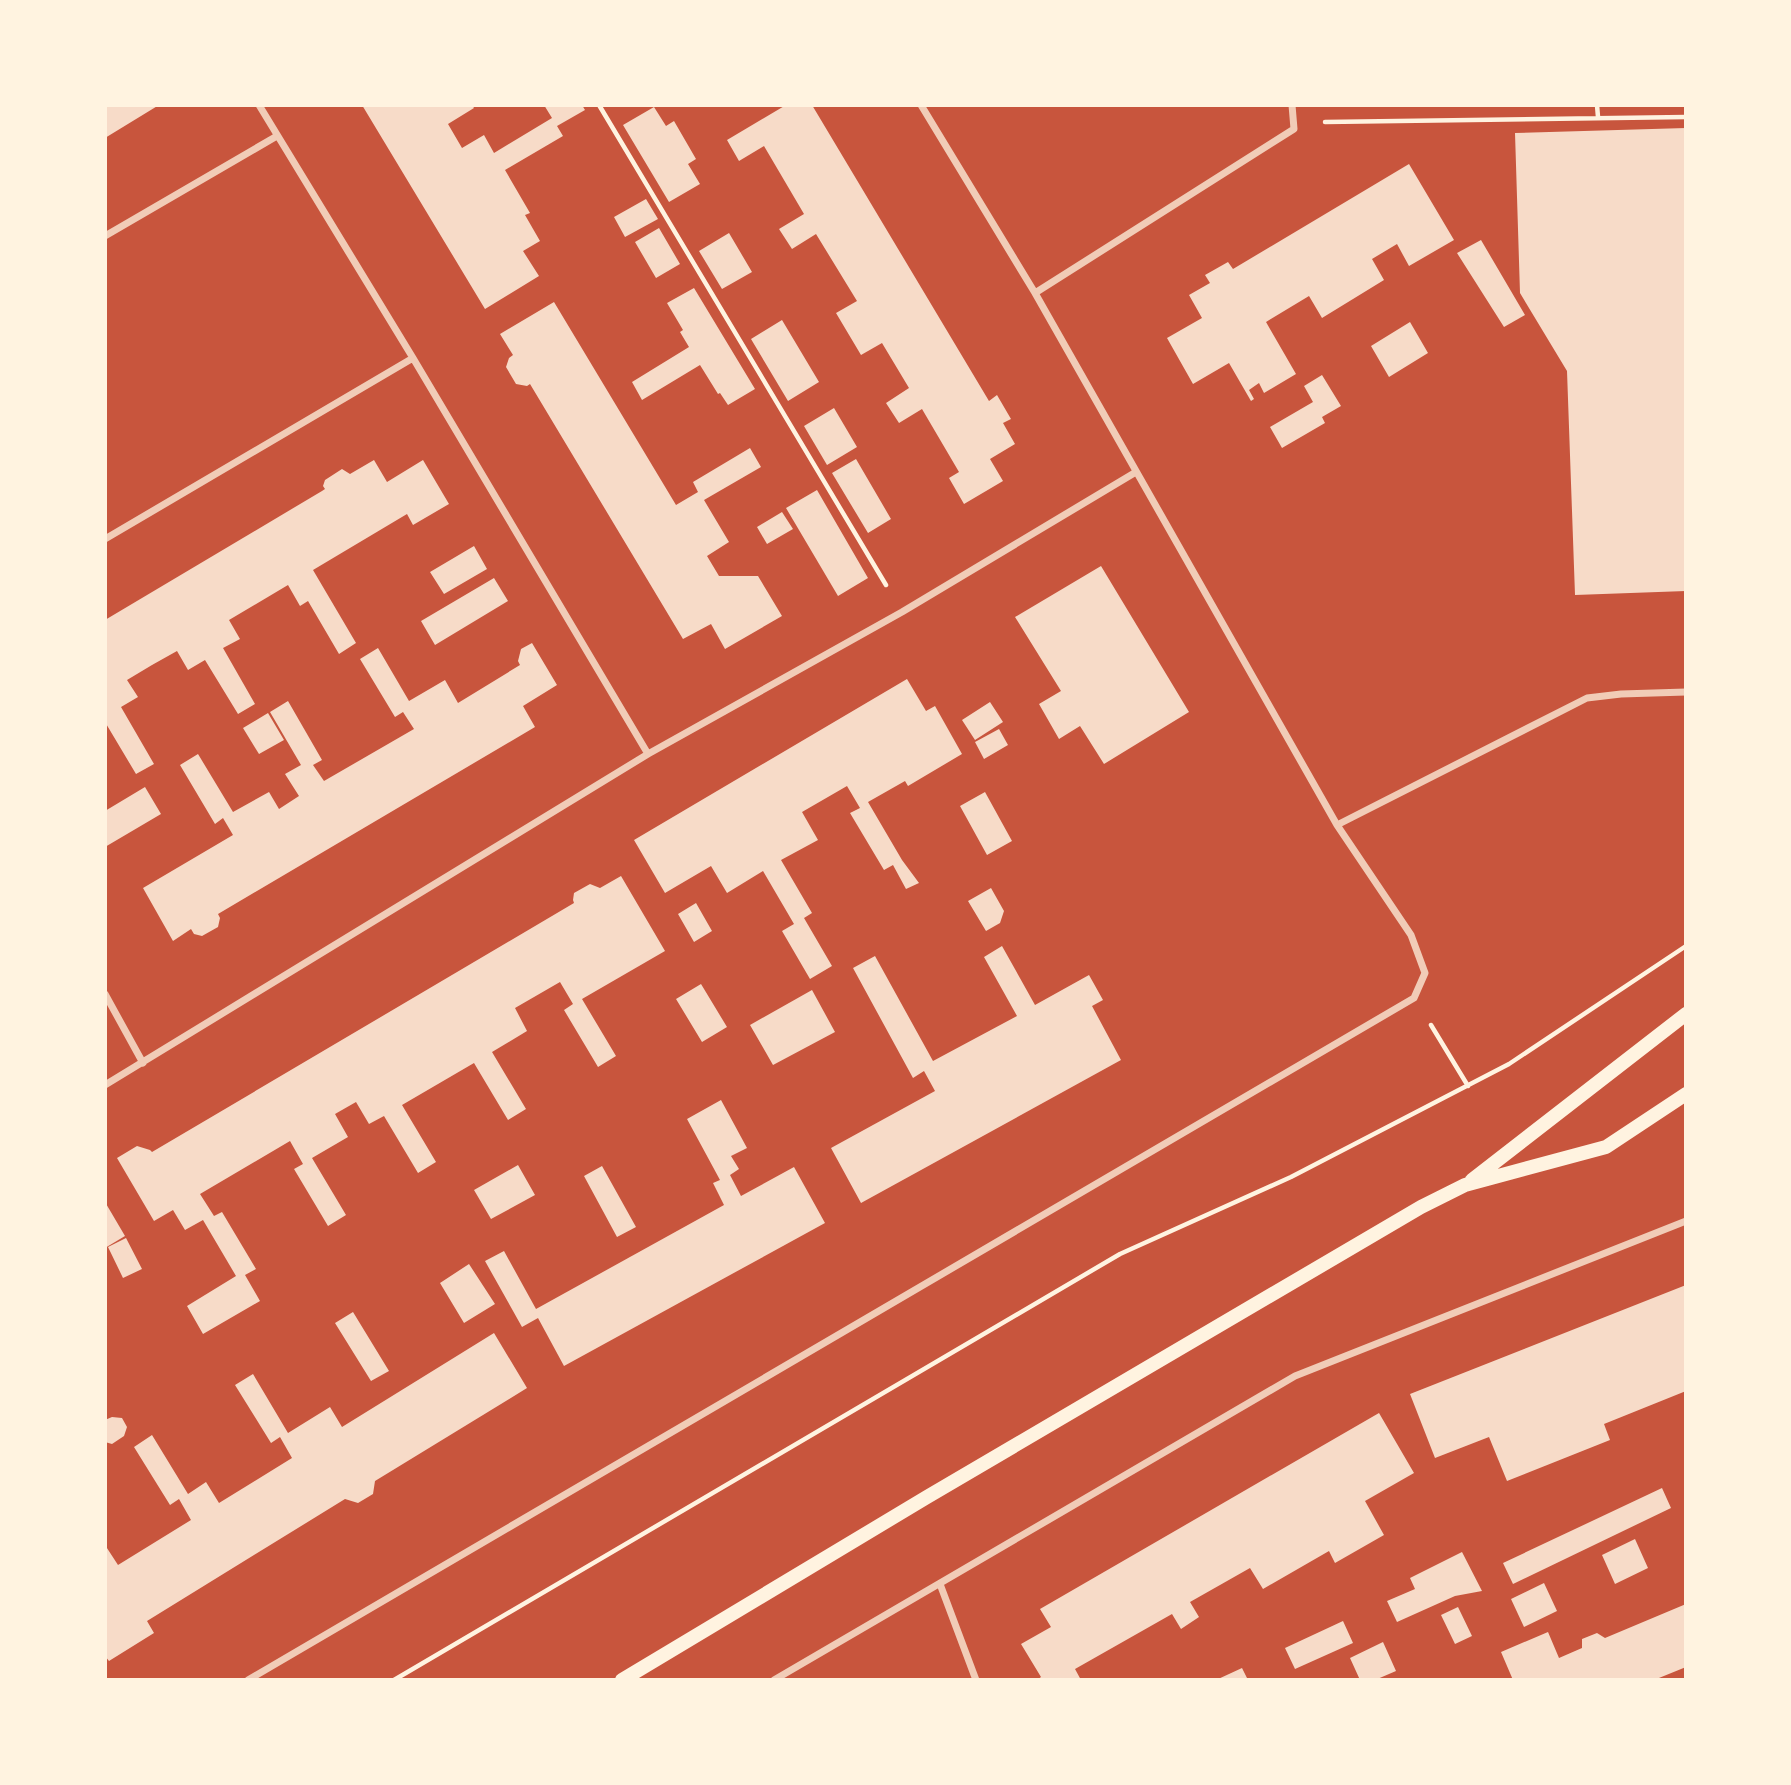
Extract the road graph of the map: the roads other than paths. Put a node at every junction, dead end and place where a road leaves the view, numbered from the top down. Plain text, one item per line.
1 (259, 105) edge
2 (920, 105) edge
3 (1292, 105) edge
4 (277, 136) junction
5 (105, 236) edge
6 (1035, 293) junction
7 (413, 358) junction
8 (1136, 472) junction
9 (105, 538) edge
10 (1685, 693) edge
11 (648, 754) junction
12 (1337, 824) junction
13 (105, 993) edge
14 (1686, 1014) edge
15 (143, 1063) junction
16 (105, 1085) edge
17 (1686, 1094) edge
18 (1465, 1185) junction
19 (1686, 1221) edge
20 (940, 1584) junction
21 (248, 1680) edge
22 (622, 1680) edge
23 (774, 1680) edge
24 (976, 1680) edge

1 - 4 street
2 - 6 street
3 - 6 street
4 - 5 street
4 - 7 street
6 - 8 street
7 - 9 street
7 - 11 street
8 - 11 street
8 - 12 street
10 - 12 street
11 - 15 street
12 - 21 street
13 - 15 street
14 - 18 main road
15 - 16 street
17 - 18 main road
18 - 22 main road
19 - 20 street
20 - 23 street
20 - 24 street

